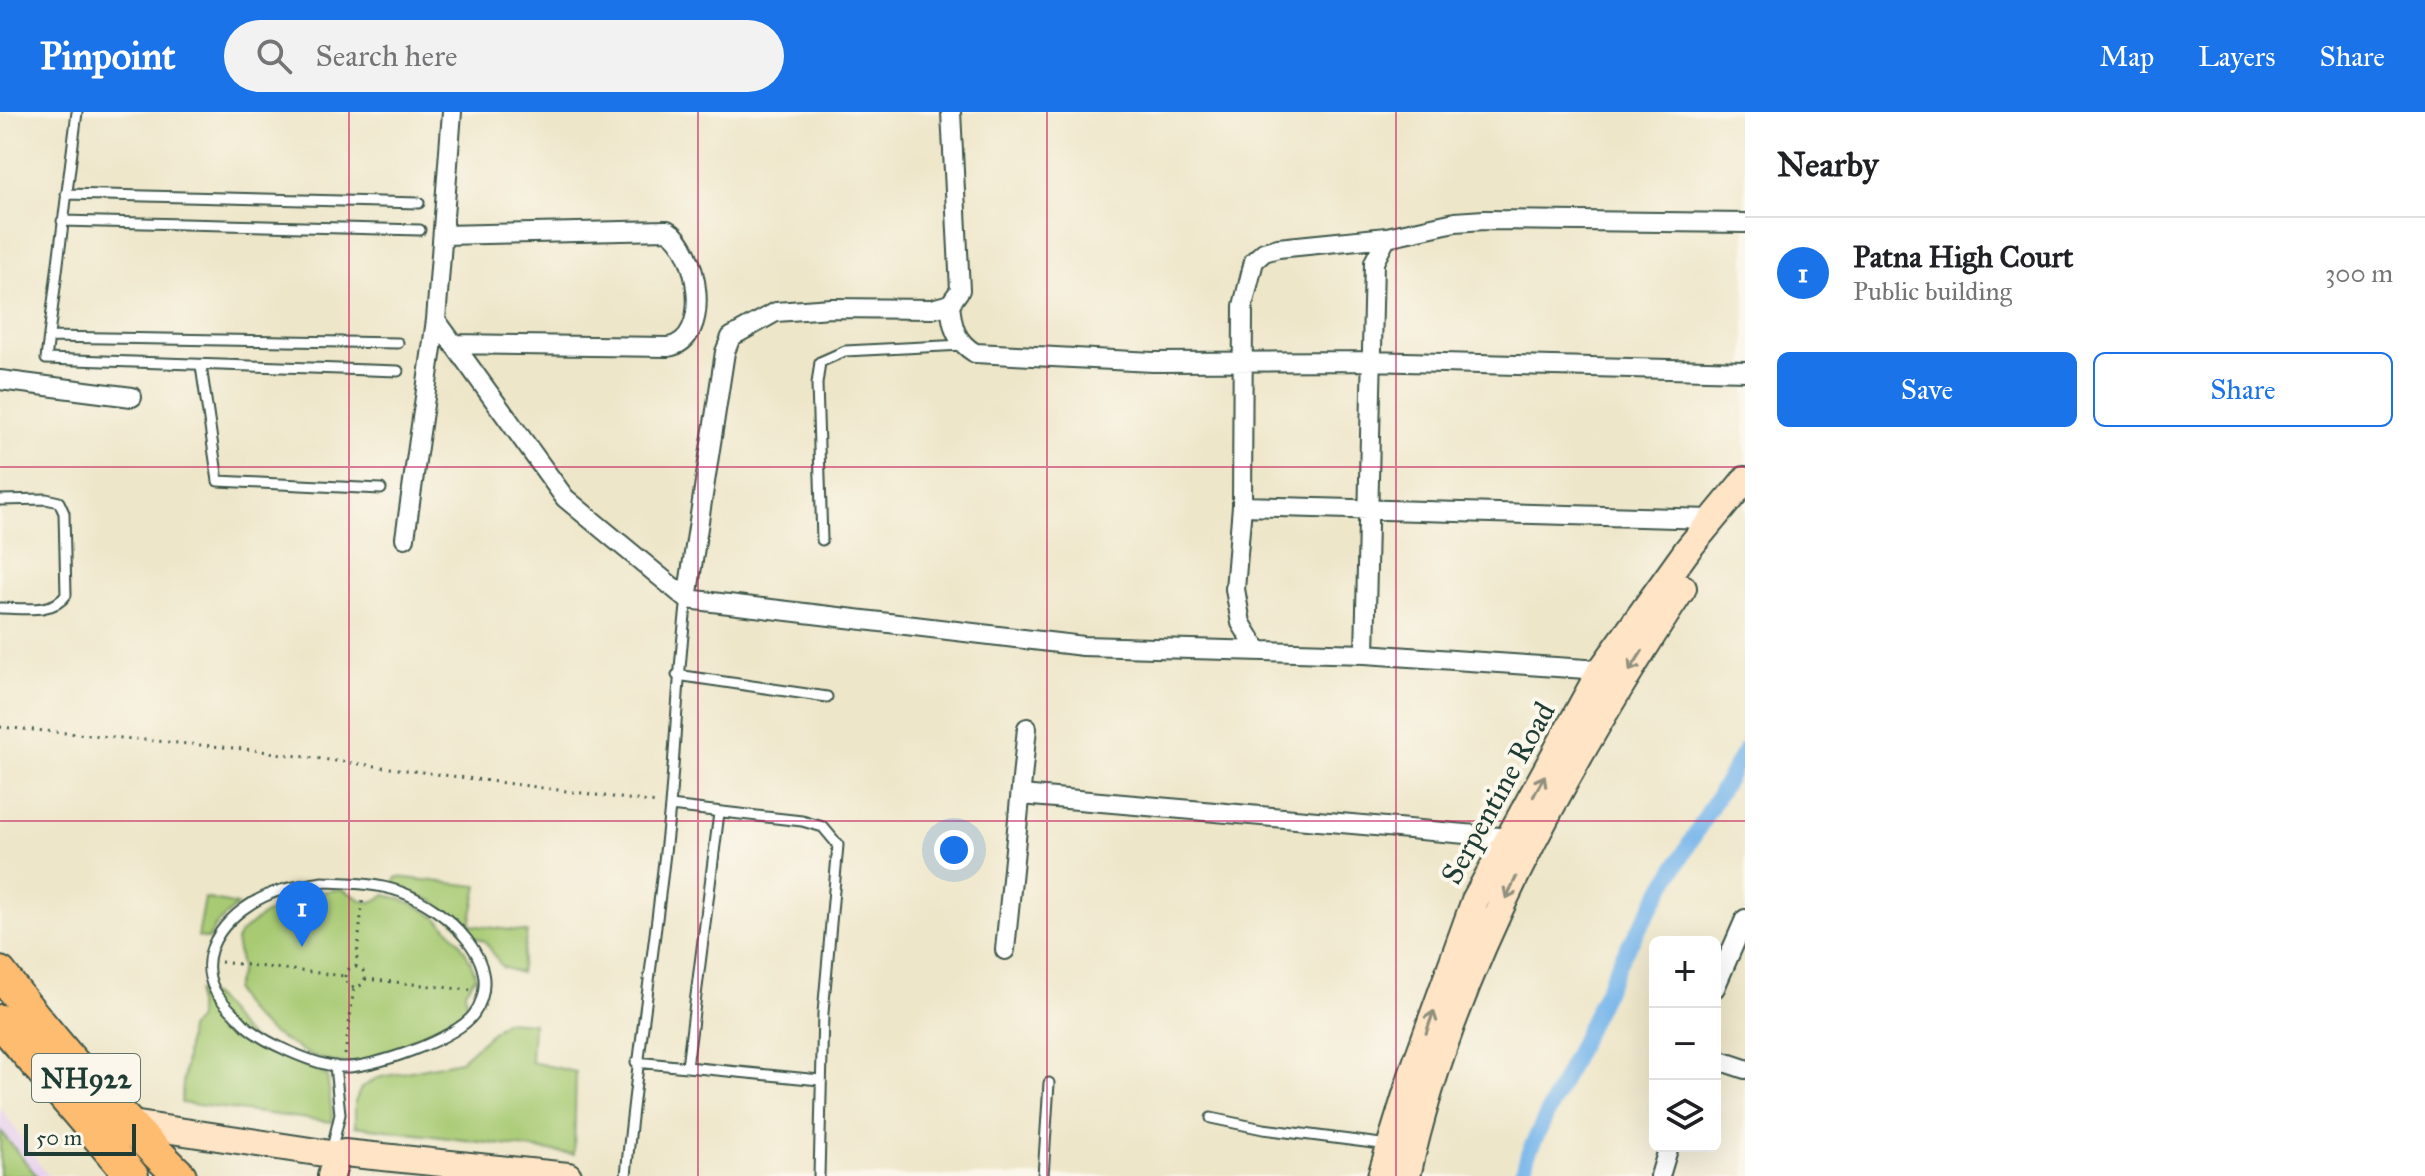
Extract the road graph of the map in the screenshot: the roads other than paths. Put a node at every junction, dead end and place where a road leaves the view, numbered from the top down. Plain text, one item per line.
1 (77, 112) edge
2 (452, 112) edge
3 (951, 112) edge
4 (66, 194) junction
5 (419, 203) dead end
6 (62, 221) junction
7 (1745, 223) edge
8 (420, 230) dead end
9 (443, 235) junction
10 (1387, 237) junction
11 (950, 304) junction
12 (436, 320) junction
13 (49, 337) junction
14 (398, 343) dead end
15 (453, 344) junction
16 (963, 345) junction
17 (1240, 359) junction
18 (1369, 361) junction
19 (201, 366) junction
20 (398, 371) dead end
21 (1745, 371) edge
22 (0, 380) edge
23 (132, 397) dead end
24 (1745, 480) edge
25 (381, 489) dead end
26 (0, 500) edge
27 (1745, 505) edge
28 (1242, 506) junction
29 (1366, 509) junction
30 (1711, 519) junction
31 (405, 538) dead end
32 (822, 540) dead end
33 (687, 599) junction
34 (0, 608) edge
35 (1258, 651) junction
36 (1365, 654) junction
37 (1601, 670) junction
38 (677, 675) junction
39 (827, 697) dead end
40 (1027, 728) dead end
41 (1021, 795) junction
42 (670, 806) junction
43 (719, 813) junction
44 (1511, 838) junction
45 (1745, 919) edge
46 (1005, 950) dead end
47 (0, 973) edge
48 (1721, 974) edge
49 (1452, 994) junction
50 (7, 1034) edge
51 (1721, 1060) edge
52 (636, 1062) junction
53 (1742, 1062) edge
54 (340, 1066) junction
55 (687, 1067) junction
56 (820, 1080) junction
57 (1049, 1083) dead end
58 (1211, 1118) dead end
59 (125, 1123) junction
60 (1667, 1152) edge
61 (1402, 1157) edge
62 (337, 1165) edge
63 (123, 1171) edge
64 (180, 1176) edge
65 (433, 1176) edge
66 (568, 1176) edge
67 (626, 1176) edge
68 (819, 1176) edge
69 (1043, 1176) edge
70 (1381, 1176) edge
71 (1660, 1176) edge

1 - 4 lane
2 - 9 street
3 - 11 street
4 - 5 lane
4 - 6 lane
6 - 8 lane
6 - 13 lane
7 - 10 street
9 - 12 street
9 - 15 street
10 - 17 street
10 - 18 street
11 - 16 street
11 - 33 street
12 - 15 street
12 - 31 street
13 - 14 lane
13 - 19 lane
15 - 33 street
16 - 17 street
16 - 32 lane
17 - 18 street
17 - 28 street
18 - 21 street
18 - 29 street
19 - 20 lane
19 - 25 lane
22 - 23 street
24 - 30 main road, Serpentine Road
26 - 34 lane
27 -> 49 main road
28 - 29 street
28 - 35 street
29 - 30 street
29 - 36 street
30 - 37 main road, Serpentine Road
33 - 35 street
33 - 38 lane
35 - 36 street
36 - 37 street
44 -> 37 main road, Serpentine Road
38 - 39 lane
38 - 42 lane
40 - 41 street
41 - 44 street
41 - 46 street
42 - 43 lane
42 - 52 lane
43 - 55 lane
43 - 56 lane
44 - 49 main road, Serpentine Road
45 - 48 street
47 - 59 highway, NH922
49 - 61 main road, Serpentine Road
50 - 63 highway, NH922
51 - 53 street
52 - 55 lane
52 - 67 lane
54 - 54 lane
54 - 62 lane
55 - 56 lane
56 - 68 lane
57 - 69 lane
58 - 61 lane
59 - 62 main road
59 - 64 highway, NH922
60 - 71 street
61 - 70 main road, Serpentine Road
62 - 65 main road
62 - 66 main road

